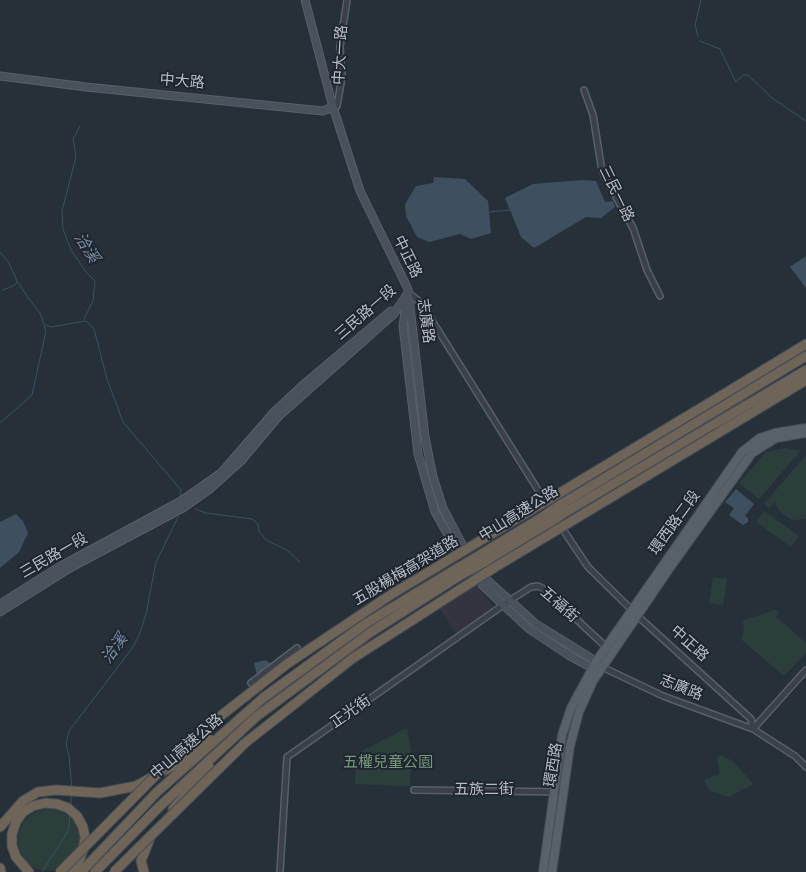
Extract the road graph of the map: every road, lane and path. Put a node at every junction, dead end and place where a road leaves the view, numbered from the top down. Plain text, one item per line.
1 (305, 0) edge
2 (347, 0) edge
3 (0, 76) edge
4 (29, 79) junction
5 (584, 90) dead end
6 (333, 107) junction
7 (408, 293) junction
8 (660, 296) dead end
9 (386, 322) junction
10 (403, 326) junction
11 (806, 344) edge
12 (806, 356) edge
13 (806, 370) edge
14 (806, 380) edge
15 (806, 428) edge
16 (806, 433) edge
17 (544, 498) dead end
18 (182, 505) junction
19 (562, 509) junction
20 (562, 528) dead end
21 (457, 573) junction
22 (484, 582) dead end
23 (0, 604) edge
24 (506, 604) junction
25 (632, 609) junction
26 (0, 612) edge
27 (638, 616) junction
28 (605, 646) junction
29 (297, 648) dead end
30 (597, 660) junction
31 (602, 667) junction
32 (592, 668) junction
33 (806, 670) edge
34 (251, 683) dead end
35 (263, 698) junction
36 (257, 716) junction
37 (753, 729) junction
38 (806, 766) edge
39 (414, 790) dead end
40 (554, 790) junction
41 (563, 792) junction
42 (12, 812) junction
43 (0, 827) edge
44 (156, 829) junction
45 (0, 834) edge
46 (83, 866) edge
47 (0, 868) edge
48 (96, 870) edge
49 (1, 872) edge
50 (28, 872) edge
51 (60, 872) edge
52 (71, 872) edge
53 (114, 872) edge
54 (144, 872) edge
55 (280, 872) edge
56 (543, 872) edge
57 (552, 872) edge

1 - 6 street, 中正路
2 - 6 street, 中大一路
3 - 4 street, 中大路
4 - 6 street, 中大路
4 - 6 street, 中大路
5 - 8 street, 三民一路
6 - 7 street, 中正路
7 - 9 street, 三民路一段
7 - 10 street, 志廣路
7 - 10 street, 志廣路
7 - 17 street, 中正路
7 - 18 street, 三民路一段
9 - 10 street
9 - 18 street, 三民路一段
11 - 51 highway, 五股楊梅高架道路, bridge
12 - 19 highway, 中山高速公路
13 - 19 highway, 中山高速公路
14 - 53 highway, bridge
15 - 25 main road, 環西路二段
16 - 27 main road, 環西路二段
18 - 23 street, 三民路一段
18 - 26 street, 三民路一段
19 - 21 highway, 中山高速公路, bridge
20 - 25 street, 中正路
21 - 35 highway, 中山高速公路
21 - 36 highway, 中山高速公路
22 - 24 street, 志廣路
24 - 28 street, 五福街
24 - 30 street, 志廣路
24 - 32 street, 志廣路
24 - 55 street, 正光街
25 - 27 street, 中正路
25 - 28 main road, 環西路二段
27 - 31 main road, 環西路二段
27 - 37 street, 中正路
28 - 30 main road, 環西路二段
29 - 34 street
30 - 31 street, 志廣路
30 - 32 main road, 環西路二段
31 - 32 street
31 - 37 street, 志廣路
31 - 41 main road, 環西路
32 - 40 main road, 環西路
33 - 37 street
35 - 42 highway
35 - 46 highway, 中山高速公路
36 - 44 highway
36 - 48 highway, 中山高速公路
37 - 38 street, 中正路
39 - 40 street, 五族二街
40 - 41 street, 五族二街
40 - 56 main road, 環西路
41 - 57 main road, 環西路
42 - 43 highway
42 - 45 highway
44 - 53 highway
44 - 54 highway
46 - 50 highway
46 - 52 highway, 中山高速公路
47 - 49 highway

